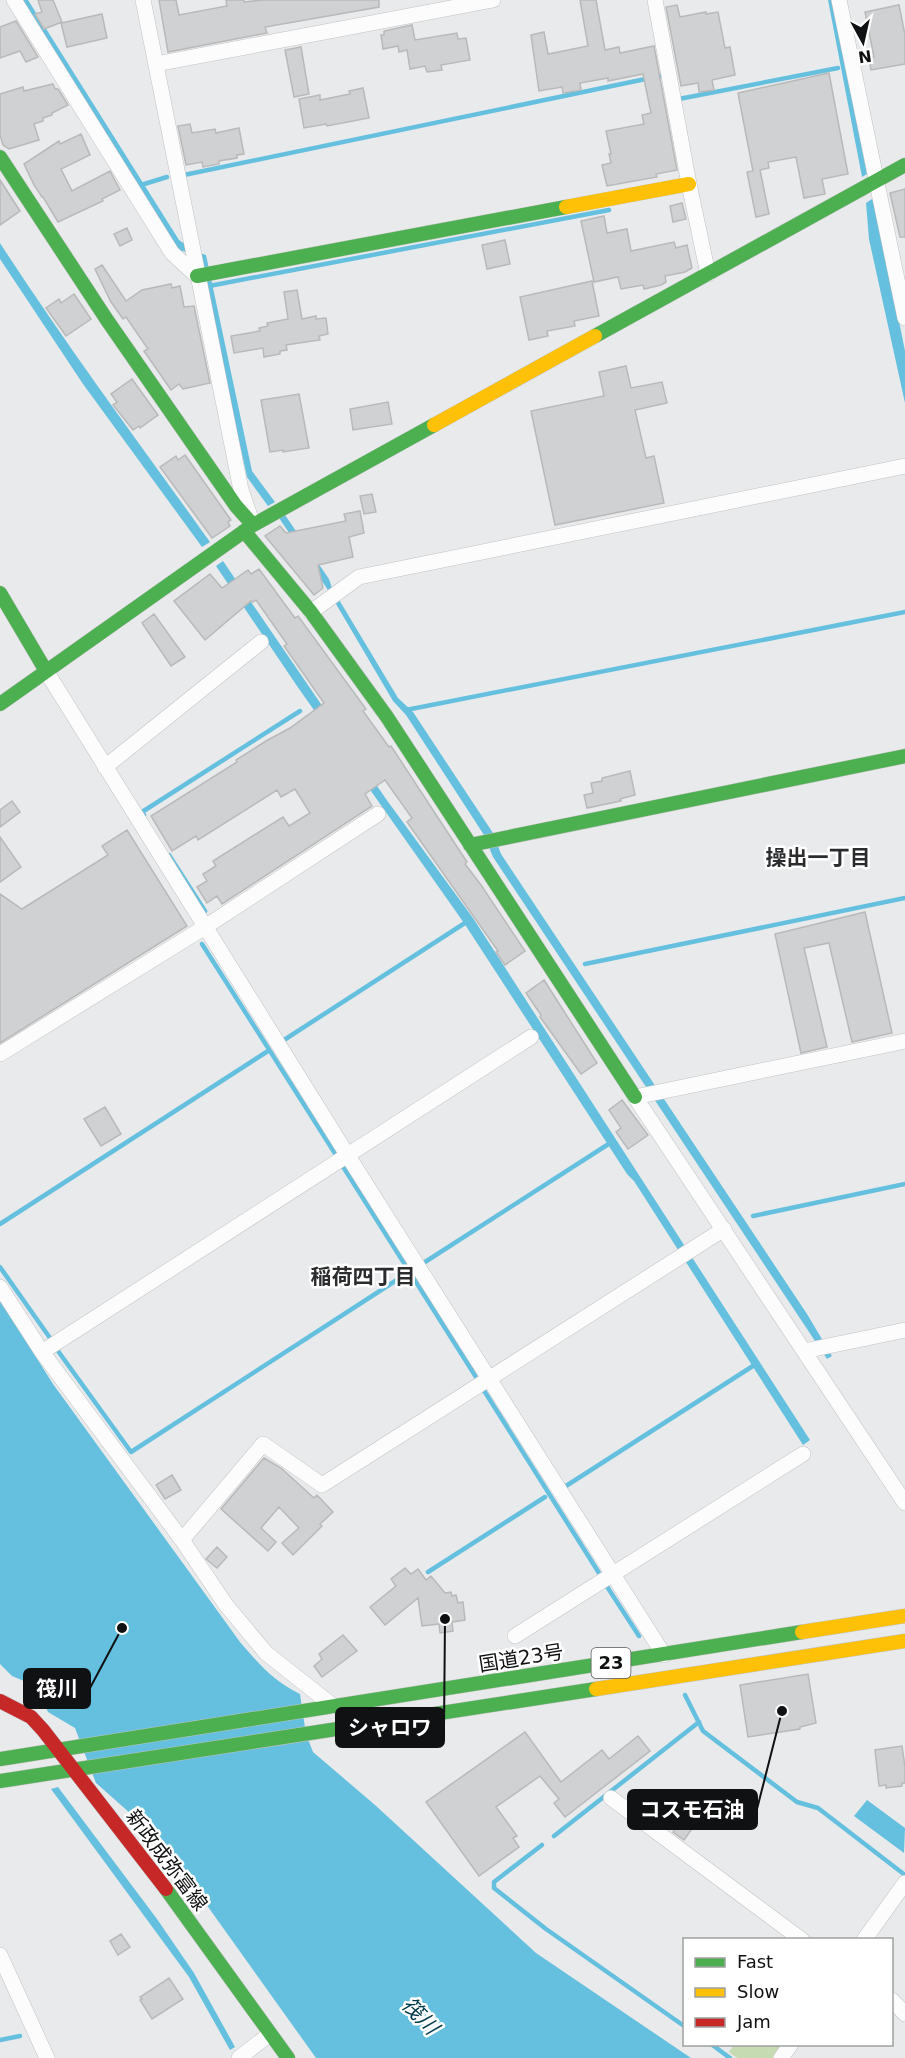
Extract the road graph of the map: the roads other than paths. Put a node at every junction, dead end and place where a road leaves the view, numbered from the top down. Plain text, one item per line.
1 (14, 0) edge
2 (143, 0) edge
3 (493, 0) edge
4 (655, 0) edge
5 (839, 0) edge
6 (156, 64) junction
7 (0, 158) edge
8 (905, 165) edge
9 (876, 180) junction
10 (689, 184) junction
11 (708, 274) junction
12 (204, 275) junction
13 (905, 318) edge
14 (905, 465) edge
15 (248, 528) junction
16 (0, 593) edge
17 (311, 612) junction
18 (261, 642) dead end
19 (45, 671) junction
20 (0, 704) edge
21 (905, 756) edge
22 (105, 767) junction
23 (378, 814) dead end
24 (476, 844) junction
25 (204, 927) junction
26 (531, 1037) dead end
27 (905, 1041) edge
28 (0, 1054) edge
29 (641, 1096) junction
30 (348, 1156) junction
31 (724, 1229) junction
32 (0, 1287) edge
33 (905, 1330) edge
34 (817, 1348) junction
35 (42, 1352) junction
36 (490, 1378) junction
37 (803, 1454) dead end
38 (905, 1503) edge
39 (182, 1540) junction
40 (613, 1574) junction
41 (905, 1616) edge
42 (515, 1636) dead end
43 (905, 1641) edge
44 (664, 1655) junction
45 (0, 1701) edge
46 (333, 1706) junction
47 (63, 1749) junction
48 (0, 1759) edge
49 (78, 1769) junction
50 (0, 1781) edge
51 (610, 1798) dead end
52 (905, 1884) edge
53 (799, 1938) edge
54 (865, 1938) edge
55 (0, 1955) edge
56 (893, 2002) edge
57 (905, 2014) edge
58 (270, 2034) junction
59 (47, 2058) edge
60 (239, 2058) edge
61 (288, 2058) edge

1 - 12 street
2 - 6 street
3 - 6 street
4 - 10 street
5 - 9 street
6 - 12 street
7 - 15 main road
8 - 9 main road
9 - 11 main road
9 - 13 street
10 - 11 street
10 - 12 main road
11 - 15 main road
12 - 15 street
14 - 17 street
15 - 17 main road
15 - 19 main road
16 - 19 main road
17 - 24 main road
18 - 22 street
19 - 20 main road
19 - 22 street
21 - 24 main road
22 - 25 street
23 - 25 street
24 - 29 main road
25 - 28 street
25 - 30 street
26 - 30 street
27 - 29 street
29 - 31 street
30 - 35 street
30 - 36 street
31 - 34 street
31 - 36 street
32 - 35 street
33 - 34 street
34 - 38 street
35 - 39 street
36 - 39 street
36 - 40 street
37 - 40 street
39 - 46 street
40 - 42 street
40 - 44 street
41 - 44 main road, 国道23号 / 23
43 - 49 main road, 23
44 - 46 main road, 国道23号 / 23
45 - 47 main road, 新政成弥富線
46 - 47 main road, 国道23号 / 23
47 - 48 main road, 国道23号 / 23
47 - 49 main road, 新政成弥富線
49 - 50 main road, 23
49 - 58 main road, 新政成弥富線
51 - 53 street
52 - 54 street
55 - 59 street
56 - 57 street
58 - 60 street
58 - 61 main road, 新政成弥富線

